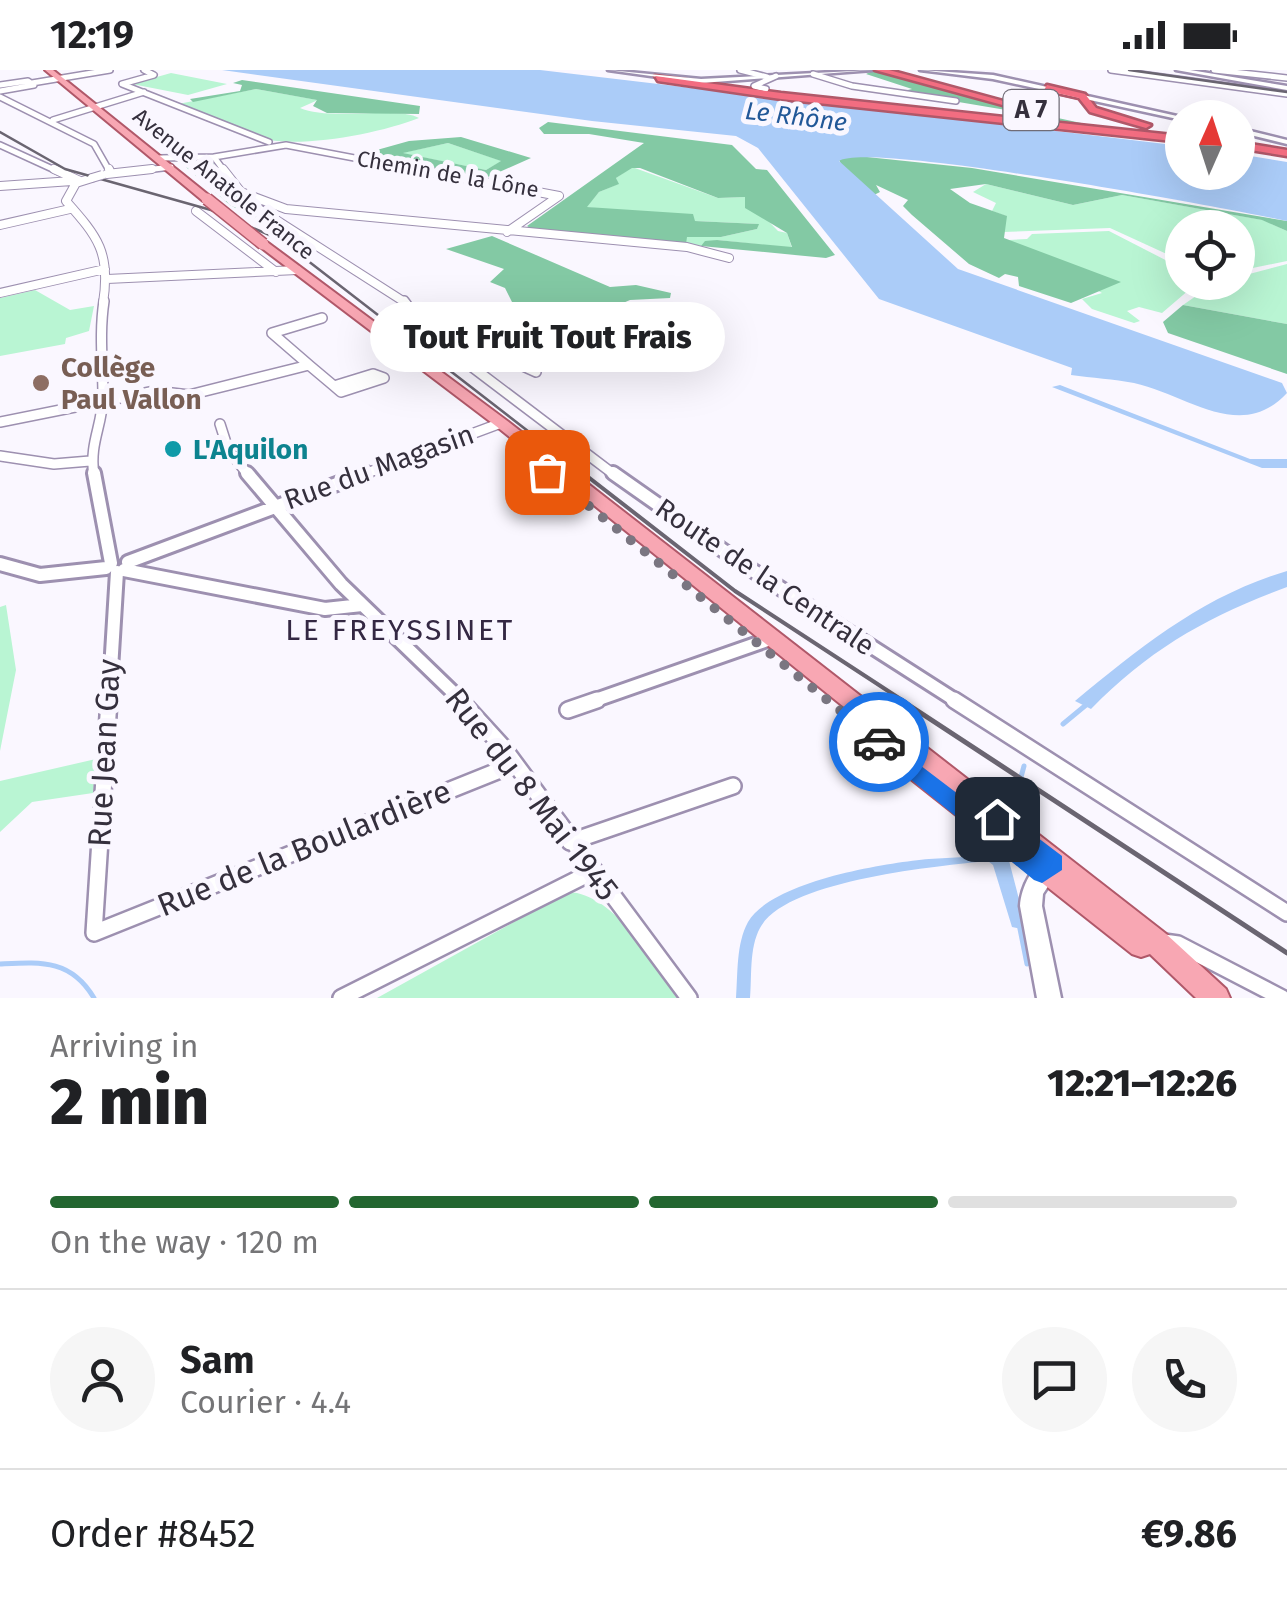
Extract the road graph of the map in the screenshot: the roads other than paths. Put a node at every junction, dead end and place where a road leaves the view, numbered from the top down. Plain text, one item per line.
1 (49, 70) edge
2 (110, 70) edge
3 (144, 70) edge
4 (610, 70) edge
5 (740, 70) edge
6 (870, 70) edge
7 (892, 70) edge
8 (928, 70) edge
9 (1112, 70) edge
10 (1180, 70) edge
11 (1214, 70) edge
12 (881, 71) edge
13 (632, 74) junction
14 (813, 74) junction
15 (772, 76) junction
16 (62, 78) junction
17 (658, 78) joint
18 (1287, 79) edge
19 (724, 80) junction
20 (707, 84) junction
21 (1034, 86) junction
22 (1272, 86) junction
23 (1046, 88) junction
24 (766, 89) dead end
25 (0, 91) edge
26 (145, 91) junction
27 (1287, 91) edge
28 (1081, 98) junction
29 (956, 101) dead end
30 (96, 105) junction
31 (1165, 114) edge
32 (1165, 114) edge
33 (53, 120) junction
34 (1165, 132) edge
35 (1165, 134) edge
36 (1165, 134) edge
37 (1165, 135) edge
38 (1255, 135) edge
39 (1287, 142) edge
40 (0, 145) edge
41 (272, 145) junction
42 (1255, 147) edge
43 (1255, 149) edge
44 (1287, 155) edge
45 (214, 157) junction
46 (166, 162) junction
47 (107, 174) junction
48 (78, 181) junction
49 (0, 186) edge
50 (265, 207) junction
51 (70, 209) junction
52 (196, 211) dead end
53 (0, 225) edge
54 (510, 230) junction
55 (729, 258) dead end
56 (105, 268) junction
57 (298, 270) junction
58 (276, 272) junction
59 (107, 280) junction
60 (0, 293) edge
61 (322, 318) dead end
62 (418, 318) junction
63 (308, 364) junction
64 (536, 372) dead end
65 (332, 386) dead end
66 (184, 395) junction
67 (101, 408) junction
68 (185, 408) dead end
69 (0, 422) edge
70 (220, 424) dead end
71 (496, 425) junction
72 (0, 456) edge
73 (90, 460) junction
74 (272, 506) junction
75 (0, 564) edge
76 (118, 567) junction
77 (362, 605) junction
78 (764, 641) junction
79 (568, 710) dead end
80 (515, 764) junction
81 (733, 786) dead end
82 (570, 842) junction
83 (1048, 868) junction
84 (594, 871) junction
85 (1287, 912) edge
86 (94, 932) joint
87 (1156, 942) junction
88 (1184, 972) junction
89 (342, 998) edge
90 (689, 998) edge
91 (1049, 998) edge
92 (1216, 998) edge
93 (1282, 998) edge

1 - 16 main road, Avenue Anatole France
2 - 16 street
3 - 26 street
4 - 13 main road
5 - 15 street
6 - 14 main road
7 - 35 highway, A 7
8 - 21 main road
9 - 27 street
10 - 22 main road
11 - 18 street
12 - 36 highway, A 7
13 - 17 main road
13 - 19 main road
14 - 15 main road
14 - 29 street
15 - 19 main road
15 - 24 street
16 - 25 street
16 - 30 main road, Avenue Anatole France
17 - 20 highway
18 - 22 street
19 - 20 main road
20 - 37 highway
21 - 23 main road
21 - 28 main road
22 - 27 main road
23 - 28 highway
23 - 31 main road
25 - 33 street
26 - 30 street
26 - 41 street, Chemin de la Lône
28 - 32 main road
28 - 34 highway
30 - 33 street
30 - 46 main road, Avenue Anatole France
33 - 47 street
38 - 39 main road
40 - 48 street
41 - 45 street, Chemin de la Lône
41 - 54 street, Chemin de la Lône
42 - 44 highway
43 - 44 highway
45 - 46 street
45 - 50 street, Route de la Centrale
46 - 47 street
46 - 57 main road, Avenue Anatole France, bridge
47 - 48 street, bridge
48 - 49 street
48 - 51 street
50 - 54 street
50 - 62 street, Route de la Centrale
51 - 53 street
51 - 56 street
52 - 58 street
54 - 55 street
56 - 59 street
56 - 60 street
57 - 58 street
57 - 71 main road, Avenue Anatole France
58 - 59 street
59 - 67 street
61 - 63 street
62 - 64 street
62 - 85 street, Route de la Centrale
63 - 65 street
63 - 66 street
66 - 67 street
66 - 68 street
67 - 69 street
67 - 73 street
70 - 74 street
71 - 74 street, Rue du Magasin
71 - 78 main road, Avenue Anatole France
72 - 73 street
73 - 76 street
74 - 76 street
74 - 77 street, Rue du Magasin
75 - 76 street
76 - 77 street
76 - 86 street, Rue Jean Gay
77 - 80 street, Rue du 8 Mai 1945
78 - 79 street
78 - 83 main road, Avenue Anatole France
80 - 82 street, Rue du 8 Mai 1945
80 - 86 street, Rue de la Boulardière
81 - 82 street
82 - 84 street, Rue du 8 Mai 1945
83 - 87 main road
83 - 88 main road
83 - 91 main road
84 - 89 street
84 - 90 street, Rue du 8 Mai 1945
87 - 88 main road
87 - 93 street
88 - 92 main road

